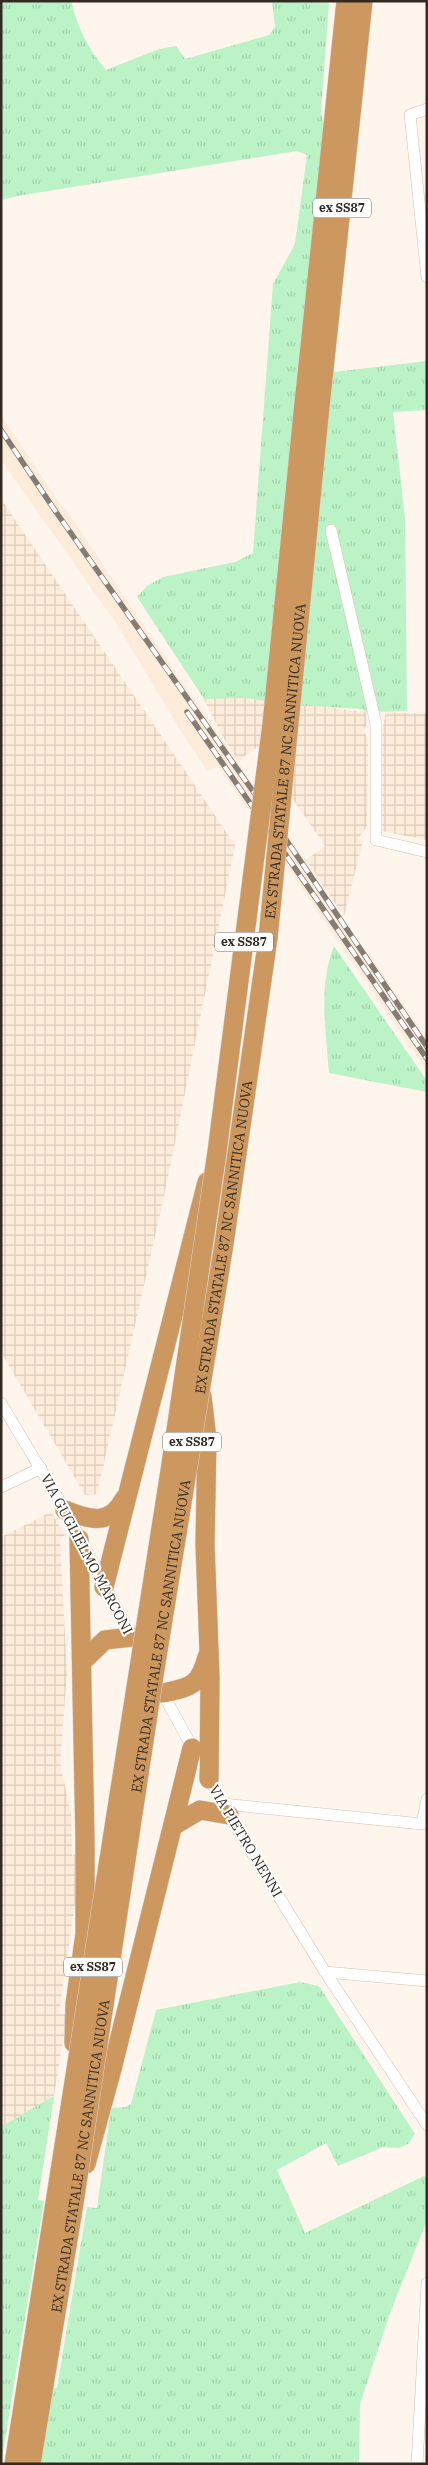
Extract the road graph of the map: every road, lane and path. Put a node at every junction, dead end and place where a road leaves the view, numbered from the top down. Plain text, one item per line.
1 (346, 1) edge
2 (363, 1) edge
3 (427, 109) edge
4 (421, 162) edge
5 (427, 277) edge
6 (311, 414) junction
7 (330, 530) dead end
8 (427, 852) edge
9 (219, 1142) junction
10 (201, 1385) junction
11 (1, 1403) edge
12 (41, 1468) junction
13 (1, 1487) edge
14 (128, 1491) junction
15 (66, 1510) junction
16 (79, 1539) junction
17 (104, 1587) junction
18 (132, 1637) junction
19 (209, 1651) junction
20 (82, 1662) junction
21 (166, 1700) junction
22 (192, 1748) junction
23 (210, 1780) junction
24 (427, 1799) edge
25 (226, 1810) junction
26 (173, 1826) junction
27 (325, 1972) junction
28 (427, 1981) edge
29 (74, 2086) junction
30 (423, 2112) edge
31 (427, 2125) edge
32 (74, 2203) junction
33 (427, 2283) edge
34 (14, 2464) edge
35 (31, 2464) edge
36 (417, 2464) edge

1 - 6 highway, EX STRADA STATALE 87 NC SANNITICA NUOVA
2 - 6 highway, EX STRADA STATALE 87 NC SANNITICA NUOVA / ex SS87
3 - 4 street
4 - 5 street
6 - 9 highway, EX STRADA STATALE 87 NC SANNITICA NUOVA / ex SS87, bridge
6 - 10 highway, EX STRADA STATALE 87 NC SANNITICA NUOVA / ex SS87, bridge
7 - 8 street
9 - 14 highway, bridge
9 - 29 highway, EX STRADA STATALE 87 NC SANNITICA NUOVA / ex SS87, bridge
10 - 19 highway, bridge
10 - 32 highway, EX STRADA STATALE 87 NC SANNITICA NUOVA / ex SS87, bridge
11 - 12 street, VIA GUGLIELMO MARCONI
12 - 13 street
12 - 15 street, VIA GUGLIELMO MARCONI
14 - 15 highway
14 - 17 highway
15 - 16 street, VIA GUGLIELMO MARCONI
16 - 17 street, VIA GUGLIELMO MARCONI
16 - 20 highway
17 - 18 street, VIA GUGLIELMO MARCONI
18 - 20 highway
18 - 21 street, VIA GUGLIELMO MARCONI
19 - 21 highway
19 - 23 highway
20 - 29 highway, bridge
21 - 22 street, VIA PIETRO NENNI
22 - 23 street, VIA PIETRO NENNI
22 - 26 highway
23 - 25 street, VIA PIETRO NENNI
24 - 25 street
25 - 26 highway
25 - 27 street, VIA PIETRO NENNI
26 - 32 highway, bridge
27 - 28 street
27 - 30 street, VIA PIETRO NENNI
29 - 34 highway, EX STRADA STATALE 87 NC SANNITICA NUOVA / ex SS87, bridge
30 - 31 street, VIA PIETRO NENNI
32 - 35 highway, EX STRADA STATALE 87 NC SANNITICA NUOVA / ex SS87, bridge
33 - 36 street

